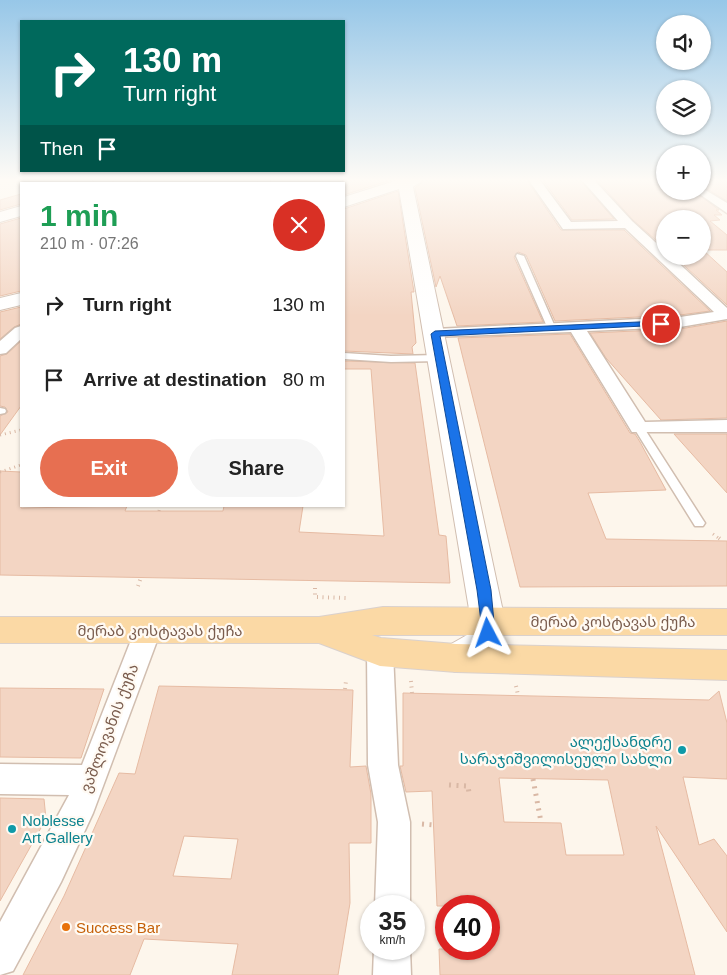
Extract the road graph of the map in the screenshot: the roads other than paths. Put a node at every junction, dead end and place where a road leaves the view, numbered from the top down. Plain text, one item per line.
1 (413, 224) edge
2 (566, 224) edge
3 (613, 224) edge
4 (628, 224) edge
5 (520, 256) dead end
6 (20, 299) edge
7 (0, 304) edge
8 (726, 314) edge
9 (577, 329) junction
10 (552, 330) junction
11 (20, 332) edge
12 (435, 334) junction
13 (0, 349) edge
14 (346, 355) edge
15 (439, 358) junction
16 (727, 426) edge
17 (639, 428) junction
18 (699, 523) dead end
19 (488, 621) junction
20 (727, 622) edge
21 (0, 630) edge
22 (148, 630) junction
23 (319, 630) junction
24 (380, 652) junction
25 (456, 658) junction
26 (726, 666) edge
27 (0, 779) edge
28 (91, 780) junction
29 (392, 895) edge
30 (0, 958) edge
31 (392, 960) edge
32 (392, 975) edge

1 - 12 street
2 - 3 street
4 - 8 street
5 - 10 lane
6 - 7 street
8 - 9 street
9 - 10 street
9 - 17 street
10 - 12 street
11 - 13 street
12 - 15 street
14 - 15 lane
15 - 19 street
16 - 17 street
17 - 18 lane
19 - 20 main road, მერაბ კოსტავას ქუჩა
19 - 23 main road, მერაბ კოსტავას ქუჩა
19 - 25 street
21 - 22 main road, მერაბ კოსტავას ქუჩა
22 - 23 main road, მერაბ კოსტავას ქუჩა
22 - 28 street, ვაშლოვანის ქუჩა
23 - 24 main road, მერაბ კოსტავას ქუჩა
24 - 25 main road, მერაბ კოსტავას ქუჩა
24 - 29 street
25 - 26 main road, მერაბ კოსტავას ქუჩა
27 - 28 street
28 - 30 street, ვაშლოვანის ქუჩა
31 - 32 street

